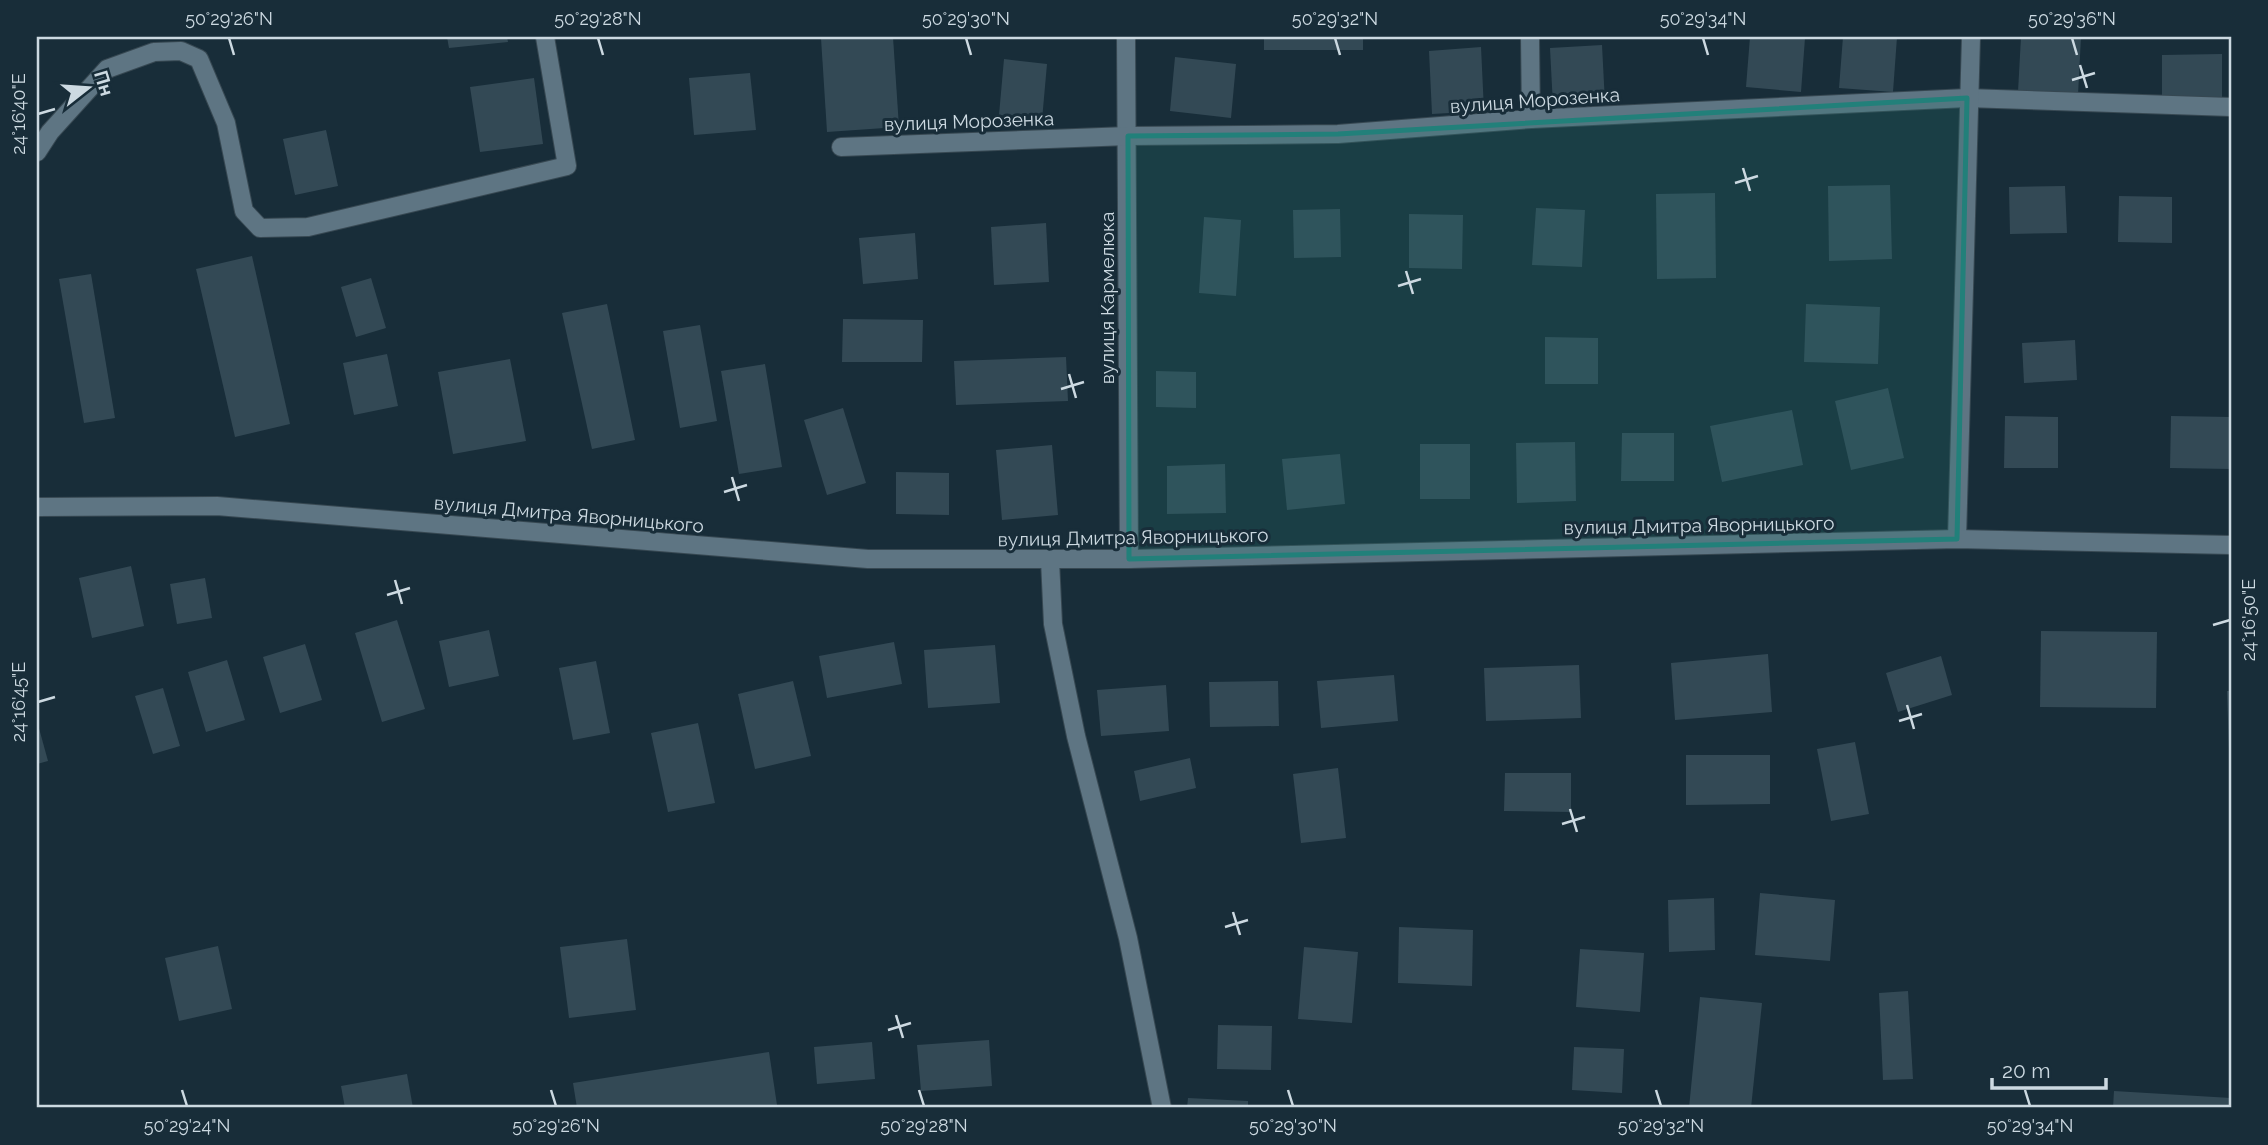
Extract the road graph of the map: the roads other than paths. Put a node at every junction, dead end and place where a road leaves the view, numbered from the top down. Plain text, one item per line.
1 (544, 37) edge
2 (1126, 37) edge
3 (1530, 37) edge
4 (1971, 37) edge
5 (1967, 99) junction
6 (2231, 107) edge
7 (1531, 119) junction
8 (1128, 136) junction
9 (841, 146) dead end
10 (37, 152) edge
11 (37, 507) edge
12 (1957, 539) junction
13 (2231, 545) edge
14 (1129, 559) junction
15 (1049, 560) junction
16 (1162, 1108) edge

1 - 10 street
2 - 8 street, вулиця Кармелюка
3 - 7 street
4 - 5 street
5 - 6 street, вулиця Морозенка
5 - 7 street, вулиця Морозенка
5 - 12 street
7 - 8 street, вулиця Морозенка
8 - 9 street, вулиця Морозенка
8 - 14 street, вулиця Кармелюка
11 - 15 street, вулиця Дмитра Яворницького
12 - 13 street, вулиця Дмитра Яворницького
12 - 14 street, вулиця Дмитра Яворницького
14 - 15 street, вулиця Дмитра Яворницького
15 - 16 street

